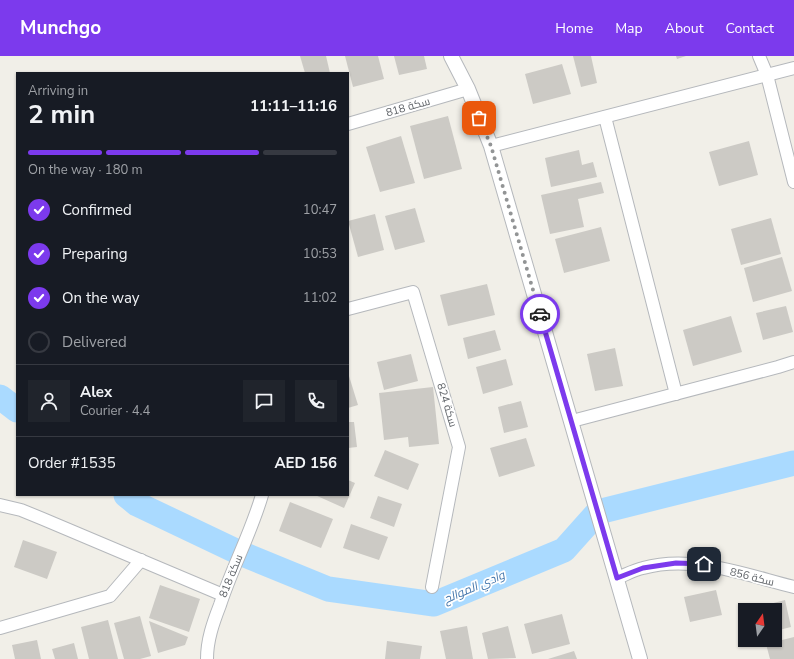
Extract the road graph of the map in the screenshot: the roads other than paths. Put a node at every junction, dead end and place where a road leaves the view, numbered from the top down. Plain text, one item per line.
1 (451, 56) edge
2 (759, 56) edge
3 (794, 68) edge
4 (767, 75) junction
5 (468, 89) junction
6 (605, 117) junction
7 (349, 124) edge
8 (491, 146) junction
9 (794, 182) edge
10 (349, 309) edge
11 (794, 362) edge
12 (676, 394) junction
13 (572, 421) junction
14 (262, 496) edge
15 (0, 505) edge
16 (141, 560) junction
17 (617, 578) junction
18 (432, 587) dead end
19 (794, 587) edge
20 (223, 595) junction
21 (0, 628) edge
22 (207, 659) edge
23 (640, 659) edge

1 - 5 street
2 - 4 street
3 - 4 street
4 - 6 street
4 - 9 street
5 - 7 street, سكة 818
5 - 8 street
6 - 8 street
6 - 12 street
8 - 13 street
10 - 18 street, سكة 824
11 - 12 street
12 - 13 street
13 - 17 street
14 - 20 street, سكة 818
15 - 16 street
16 - 20 street
16 - 21 street
17 - 19 street, سكة 856
17 - 23 street
20 - 22 street, سكة 818

